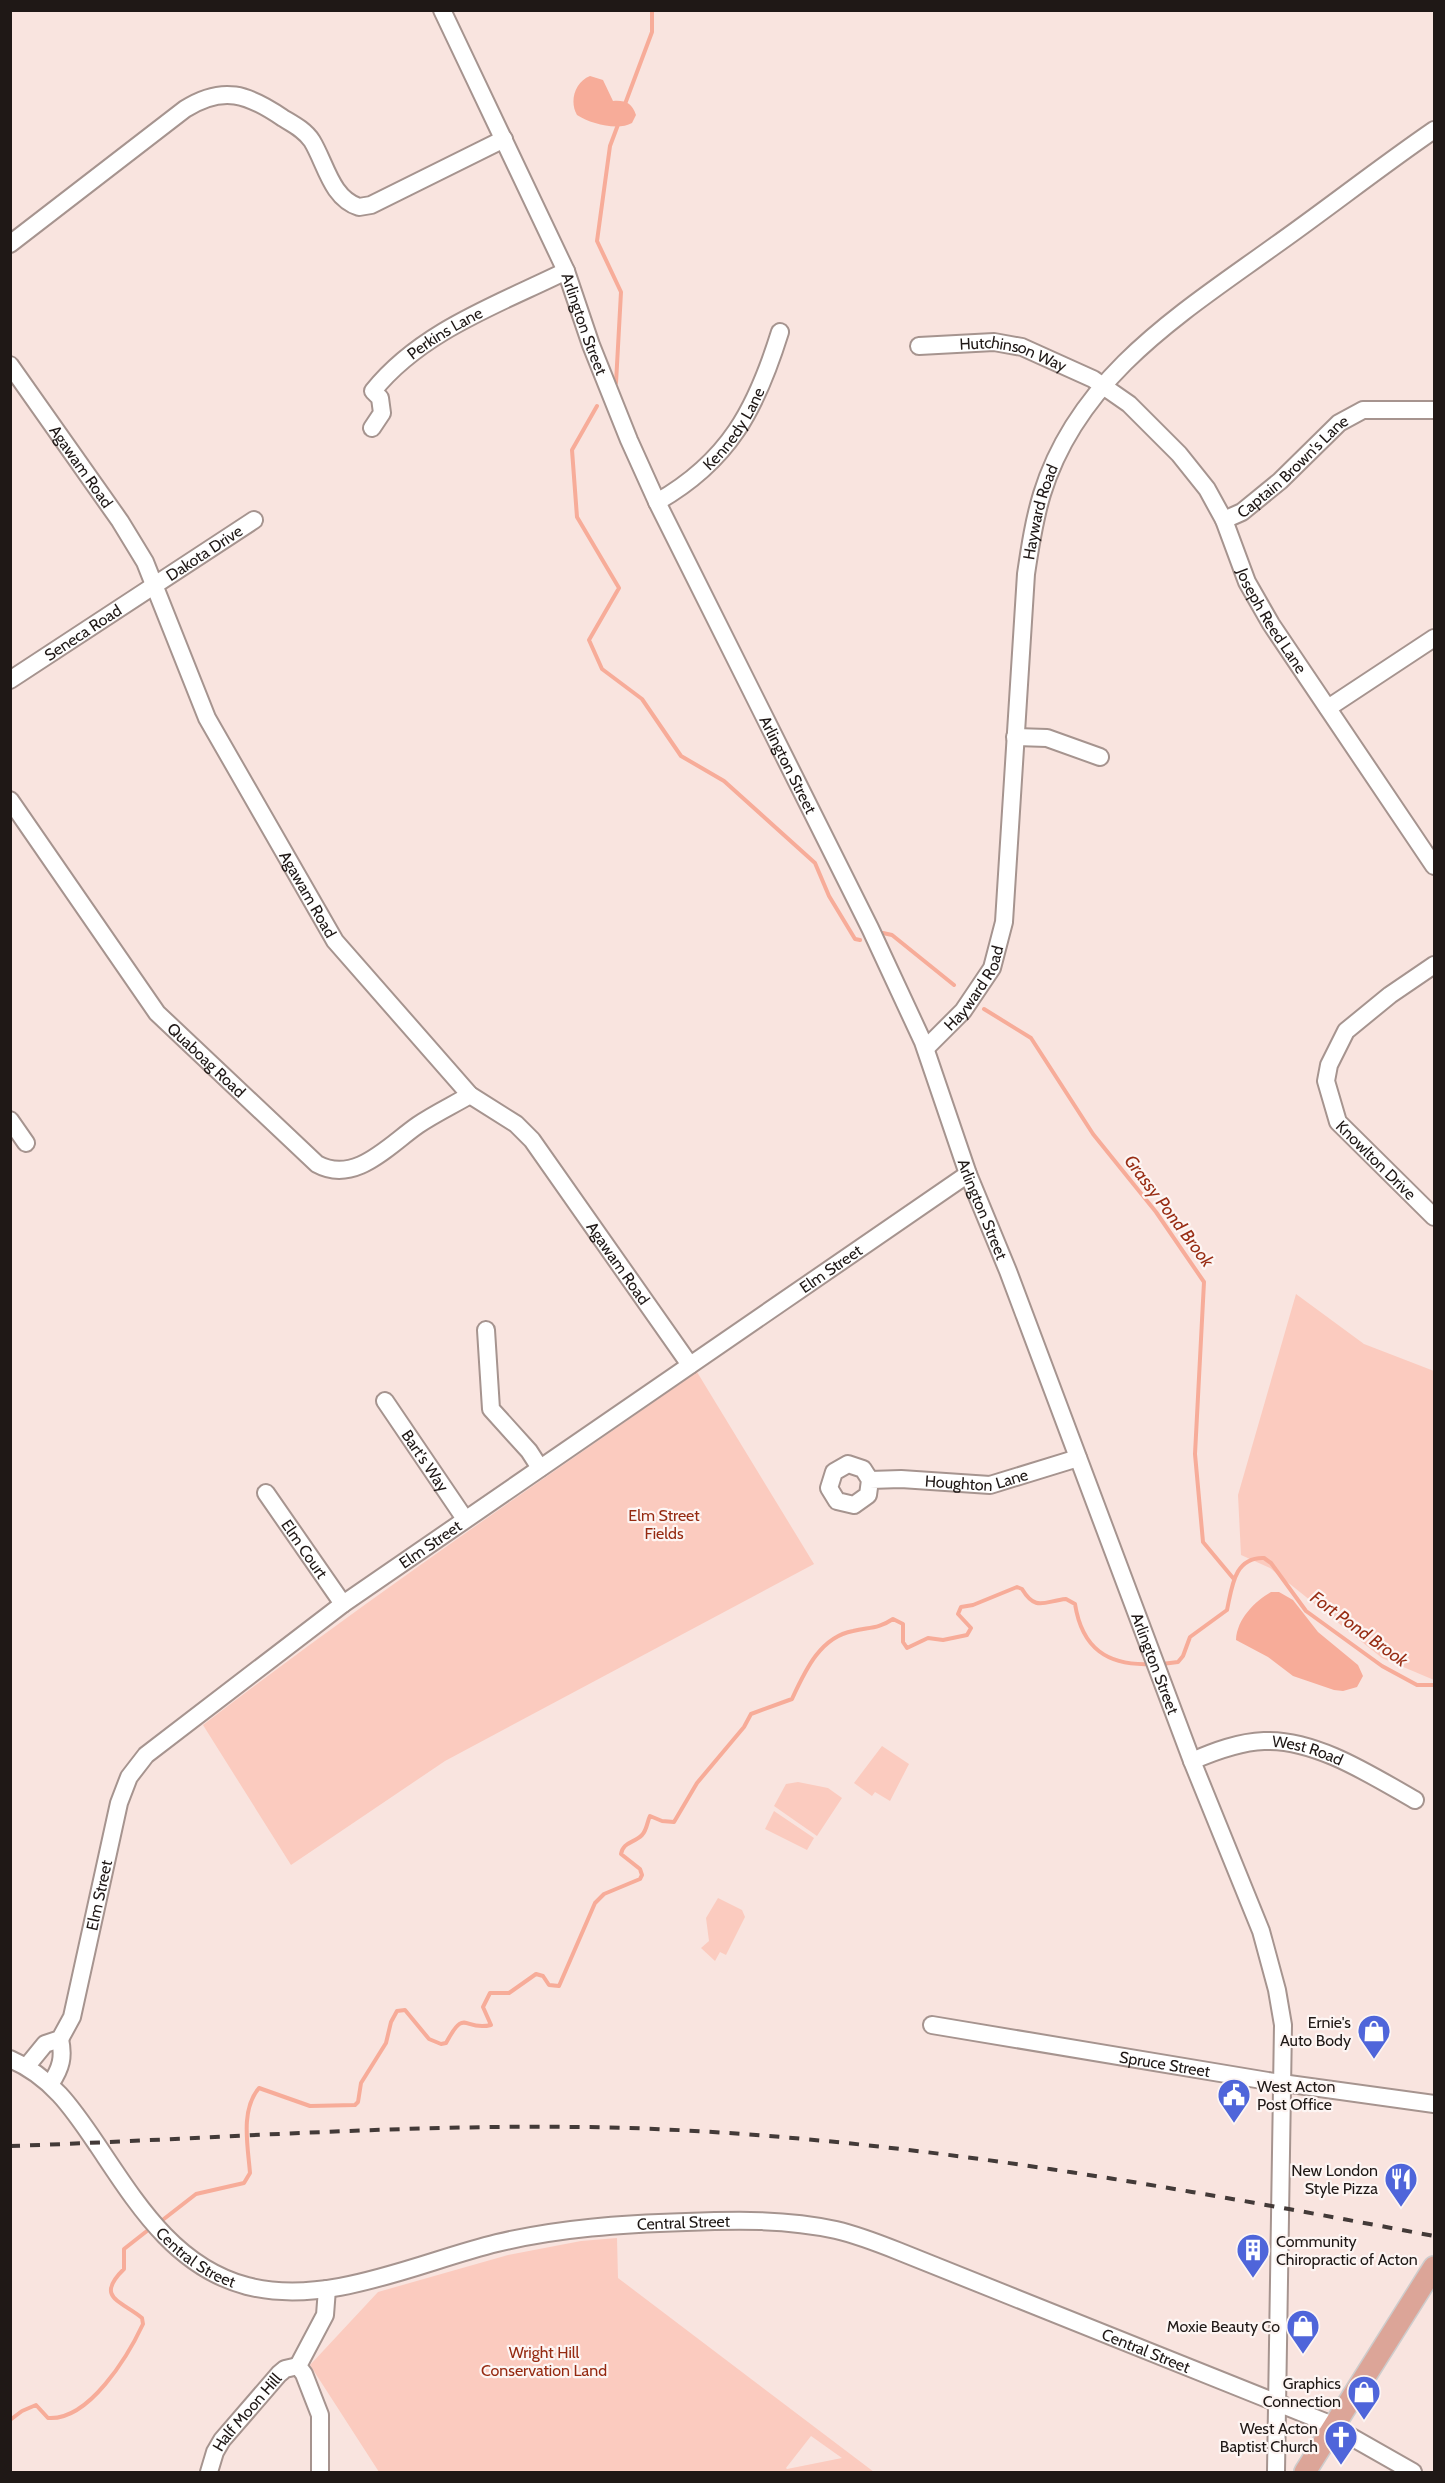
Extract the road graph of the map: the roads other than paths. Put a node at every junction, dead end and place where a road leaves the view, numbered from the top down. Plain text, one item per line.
1 (442, 10) edge
2 (1434, 130) edge
3 (504, 139) junction
4 (10, 244) edge
5 (567, 271) junction
6 (780, 332) dead end
7 (919, 346) dead end
8 (10, 365) edge
9 (1103, 385) junction
10 (1434, 410) edge
11 (372, 428) dead end
12 (657, 502) junction
13 (254, 520) dead end
14 (1224, 520) junction
15 (155, 584) junction
16 (1434, 638) edge
17 (10, 680) edge
18 (1328, 708) junction
19 (1015, 737) junction
20 (1100, 757) dead end
21 (10, 800) edge
22 (1434, 863) edge
23 (1434, 965) edge
24 (926, 1048) junction
25 (470, 1095) junction
26 (10, 1120) edge
27 (26, 1143) dead end
28 (968, 1174) junction
29 (1434, 1217) edge
30 (486, 1330) dead end
31 (690, 1365) junction
32 (385, 1401) dead end
33 (1078, 1458) junction
34 (540, 1468) junction
35 (870, 1480) dead end
36 (266, 1492) dead end
37 (465, 1519) junction
38 (343, 1604) junction
39 (1192, 1761) junction
40 (1415, 1800) dead end
41 (932, 2025) dead end
42 (60, 2039) junction
43 (10, 2059) edge
44 (27, 2066) junction
45 (51, 2083) junction
46 (1283, 2083) junction
47 (1434, 2104) edge
48 (1434, 2267) edge
49 (327, 2289) junction
50 (1428, 2292) edge
51 (298, 2366) junction
52 (1276, 2402) junction
53 (1334, 2426) junction
54 (314, 2471) edge
55 (209, 2472) edge
56 (1276, 2472) edge
57 (1305, 2472) edge
58 (1413, 2472) edge

1 - 3 street, Arlington Street
2 - 9 street, Hayward Road
3 - 4 street
3 - 5 street, Arlington Street
5 - 11 street, Perkins Lane
5 - 12 street, Arlington Street
6 - 12 street, Kennedy Lane
7 - 9 street, Hutchinson Way
8 - 15 street, Agawam Road
9 - 14 street, Joseph Reed Lane
9 - 19 street, Hayward Road
10 - 14 street, Captain Brown's Lane
12 - 24 street, Arlington Street
13 - 15 street, Dakota Drive
14 - 18 street, Joseph Reed Lane
15 - 17 street, Seneca Road
15 - 25 street, Agawam Road
16 - 18 street
18 - 22 street, Joseph Reed Lane
19 - 20 street
19 - 24 street, Hayward Road
21 - 25 street, Quaboag Road
23 - 29 street, Knowlton Drive
24 - 28 street, Arlington Street
25 - 31 street, Agawam Road
26 - 27 street
28 - 31 street, Elm Street
28 - 33 street, Arlington Street
30 - 34 street
31 - 34 street, Elm Street
32 - 37 street, Bart's Way
33 - 35 street, Houghton Lane
33 - 39 street, Arlington Street
34 - 37 street, Elm Street
36 - 38 street, Elm Court
37 - 38 street, Elm Street
38 - 42 street, Elm Street
39 - 40 street, West Road
39 - 46 street, Arlington Street
41 - 46 street, Spruce Street
42 - 44 street
42 - 45 street, Elm Street
43 - 44 street, Central Street
44 - 45 street, Central Street
45 - 49 street, Central Street
46 - 47 street, Spruce Street
46 - 52 street, Arlington Street
48 - 50 main road
49 - 51 street, Half Moon Hill
49 - 52 street, Central Street
50 - 53 main road
51 - 54 street, Half Moon Hill
51 - 55 street, Half Moon Hill
52 - 53 street, Central Street
52 - 56 street, Arlington Street
53 - 57 main road
53 - 58 street, Central Street

